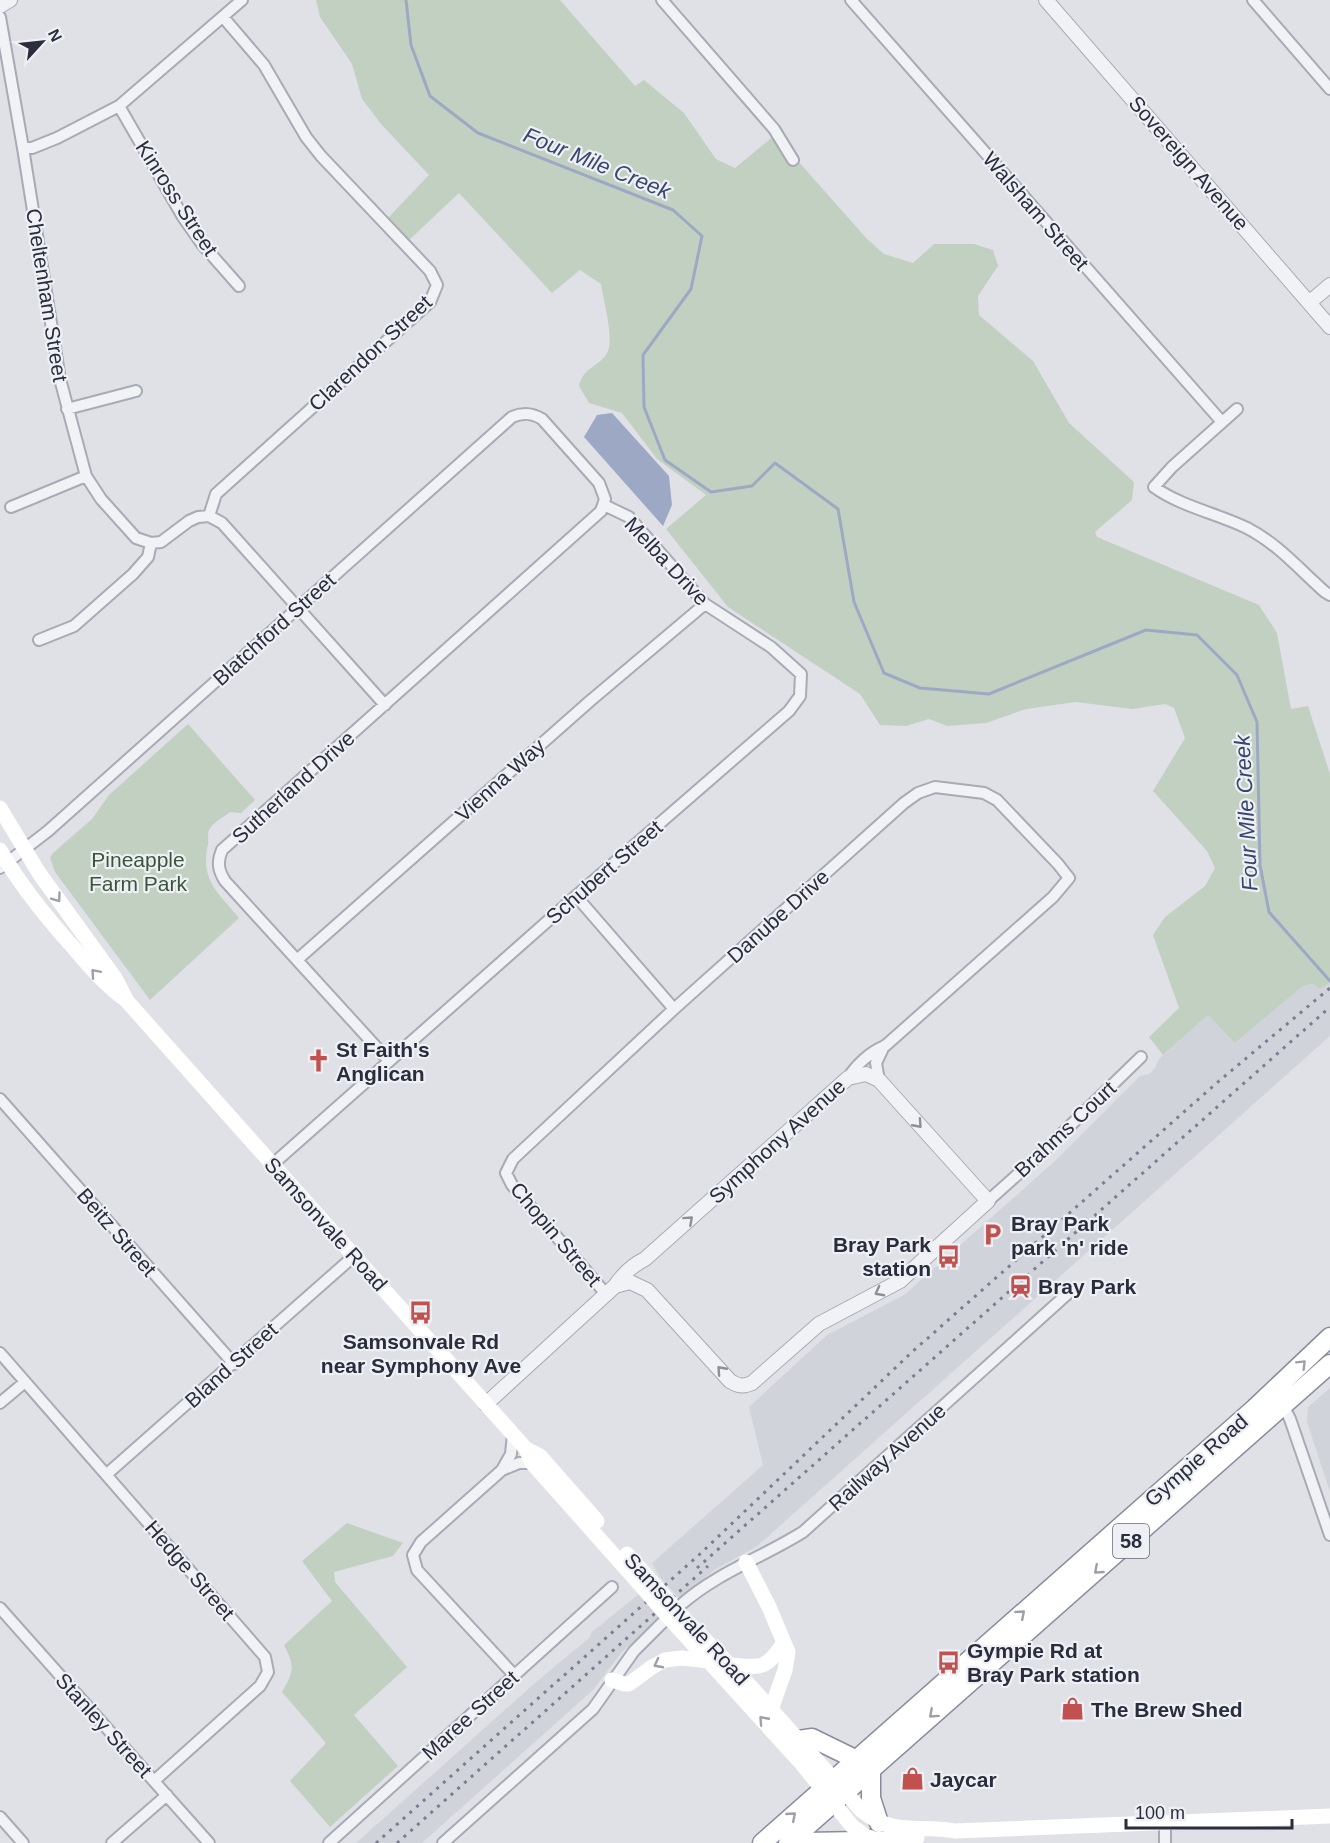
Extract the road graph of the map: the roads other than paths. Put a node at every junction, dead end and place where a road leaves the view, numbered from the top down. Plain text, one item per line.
1 (10, 0) edge
2 (242, 0) edge
3 (662, 0) edge
4 (851, 0) edge
5 (1046, 0) edge
6 (1253, 0) edge
7 (0, 6) edge
8 (0, 17) edge
9 (223, 17) junction
10 (1330, 88) edge
11 (119, 106) junction
12 (23, 148) junction
13 (793, 160) dead end
14 (1330, 285) edge
15 (239, 286) dead end
16 (1310, 302) junction
17 (1330, 327) edge
18 (136, 391) dead end
19 (68, 409) junction
20 (1237, 409) dead end
21 (525, 413) joint
22 (1222, 422) junction
23 (86, 476) junction
24 (604, 506) junction
25 (11, 507) dead end
26 (209, 516) junction
27 (151, 543) junction
28 (1330, 595) edge
29 (705, 604) junction
30 (298, 607) junction
31 (39, 640) dead end
32 (801, 674) joint
33 (385, 705) junction
34 (0, 808) edge
35 (24, 850) junction
36 (2, 860) edge
37 (1069, 878) joint
38 (576, 896) junction
39 (298, 959) junction
40 (126, 1000) junction
41 (674, 1009) junction
42 (885, 1046) junction
43 (1141, 1057) dead end
44 (389, 1061) junction
45 (848, 1078) junction
46 (879, 1080) junction
47 (0, 1099) edge
48 (273, 1164) junction
49 (506, 1173) joint
50 (988, 1201) junction
51 (354, 1256) junction
52 (645, 1258) junction
53 (1074, 1288) dead end
54 (611, 1290) junction
55 (647, 1290) junction
56 (1330, 1337) edge
57 (0, 1353) edge
58 (234, 1364) junction
59 (1330, 1364) edge
60 (25, 1382) junction
61 (1274, 1391) junction
62 (0, 1403) edge
63 (486, 1404) junction
64 (1284, 1406) junction
65 (513, 1434) junction
66 (529, 1456) junction
67 (502, 1470) junction
68 (107, 1474) junction
69 (1330, 1535) edge
70 (746, 1562) junction
71 (612, 1587) dead end
72 (0, 1608) edge
73 (675, 1615) junction
74 (783, 1644) junction
75 (710, 1661) junction
76 (729, 1665) junction
77 (514, 1675) junction
78 (612, 1680) junction
79 (771, 1710) junction
80 (799, 1740) junction
81 (864, 1765) junction
82 (154, 1781) junction
83 (834, 1791) junction
84 (166, 1796) junction
85 (1330, 1815) edge
86 (0, 1817) edge
87 (1165, 1822) junction
88 (879, 1823) junction
89 (955, 1831) junction
90 (870, 1839) junction
91 (790, 1841) edge
92 (23, 1843) edge
93 (112, 1843) edge
94 (209, 1843) edge
95 (329, 1843) edge
96 (443, 1843) edge
97 (762, 1843) edge
98 (1166, 1843) edge

1 - 7 street
2 - 9 street
3 - 13 street
4 - 22 street, Walsham Street
5 - 16 street, Sovereign Avenue
6 - 10 street
8 - 12 street, Cheltenham Street
9 - 11 street
9 - 26 street, Clarendon Street
11 - 12 street
11 - 15 street, Kinross Street
12 - 19 street, Cheltenham Street
14 - 16 street
16 - 17 street, Sovereign Avenue
18 - 19 street
19 - 23 street, Cheltenham Street
20 - 22 street
21 - 24 street, Melba Drive
21 - 30 street, Blatchford Street
22 - 28 street
23 - 25 street
23 - 27 street, Cheltenham Street
24 - 29 street, Melba Drive
24 - 33 street, Sutherland Drive
26 - 27 street
26 - 30 street
27 - 31 street
29 - 32 street, Melba Drive
29 - 39 street, Vienna Way
30 - 33 street
30 - 35 street, Blatchford Street
32 - 38 street, Schubert Street
33 - 39 street, Sutherland Drive
34 - 35 main road, Samsonvale Road
35 - 36 street
35 -> 40 main road, Samsonvale Road
40 -> 36 main road, Samsonvale Road
37 - 41 street, Danube Drive
37 - 42 street, Symphony Avenue
38 - 41 street
38 - 44 street, Schubert Street
39 - 44 street, Sutherland Drive
40 - 48 main road, Samsonvale Road
41 - 49 street, Danube Drive
42 - 45 street, Symphony Avenue
42 - 46 street
43 - 50 street, Brahms Court
44 - 48 street
45 - 46 street
52 -> 45 street, Symphony Avenue
46 -> 50 street
47 - 58 street, Beitz Street
48 - 51 main road, Samsonvale Road
49 - 54 street, Chopin Street
50 -> 55 street
51 - 58 street, Bland Street
51 - 63 main road, Samsonvale Road
52 - 54 street, Symphony Avenue
52 - 55 street
53 - 70 street, Railway Avenue
54 - 55 street
54 - 63 street, Symphony Avenue
61 -> 56 highway, Gympie Road / 58
57 - 60 street, Hedge Street
58 - 68 street, Bland Street
59 - 64 highway, Gympie Road / 58
60 - 62 street
60 - 68 street, Hedge Street
61 - 64 street
81 -> 61 highway, Gympie Road / 58
63 - 65 main road, Samsonvale Road
64 - 69 street
64 -> 81 highway, Gympie Road / 58
65 - 66 main road, Samsonvale Road
65 - 67 street
66 - 67 street
66 - 73 main road, Samsonvale Road, bridge
67 - 77 street
68 - 82 street, Hedge Street
70 - 73 street, Railway Avenue
70 - 74 main road
71 - 77 street, Maree Street
72 - 82 street, Stanley Street
73 - 75 main road, Samsonvale Road
73 - 76 main road, Samsonvale Road
73 - 78 street, Railway Avenue
74 - 76 main road
74 - 79 main road
75 -> 78 main road
83 -> 75 main road, Samsonvale Road
76 - 79 main road, Samsonvale Road
77 - 95 street, Maree Street
78 - 96 street, Railway Avenue
79 - 80 main road, Samsonvale Road
80 - 81 highway
80 - 83 main road, Samsonvale Road
81 - 83 highway, Gympie Road / 58
81 - 88 highway
82 - 84 street, Stanley Street
83 - 88 main road
83 - 90 main road
83 - 91 highway, Gympie Road / 58
97 -> 83 highway, Gympie Road / 58
84 - 93 street
84 - 94 street, Stanley Street
85 - 87 main road
86 - 92 street
87 - 89 main road
87 - 98 street
88 - 89 main road
89 - 90 main road
90 - 91 highway

